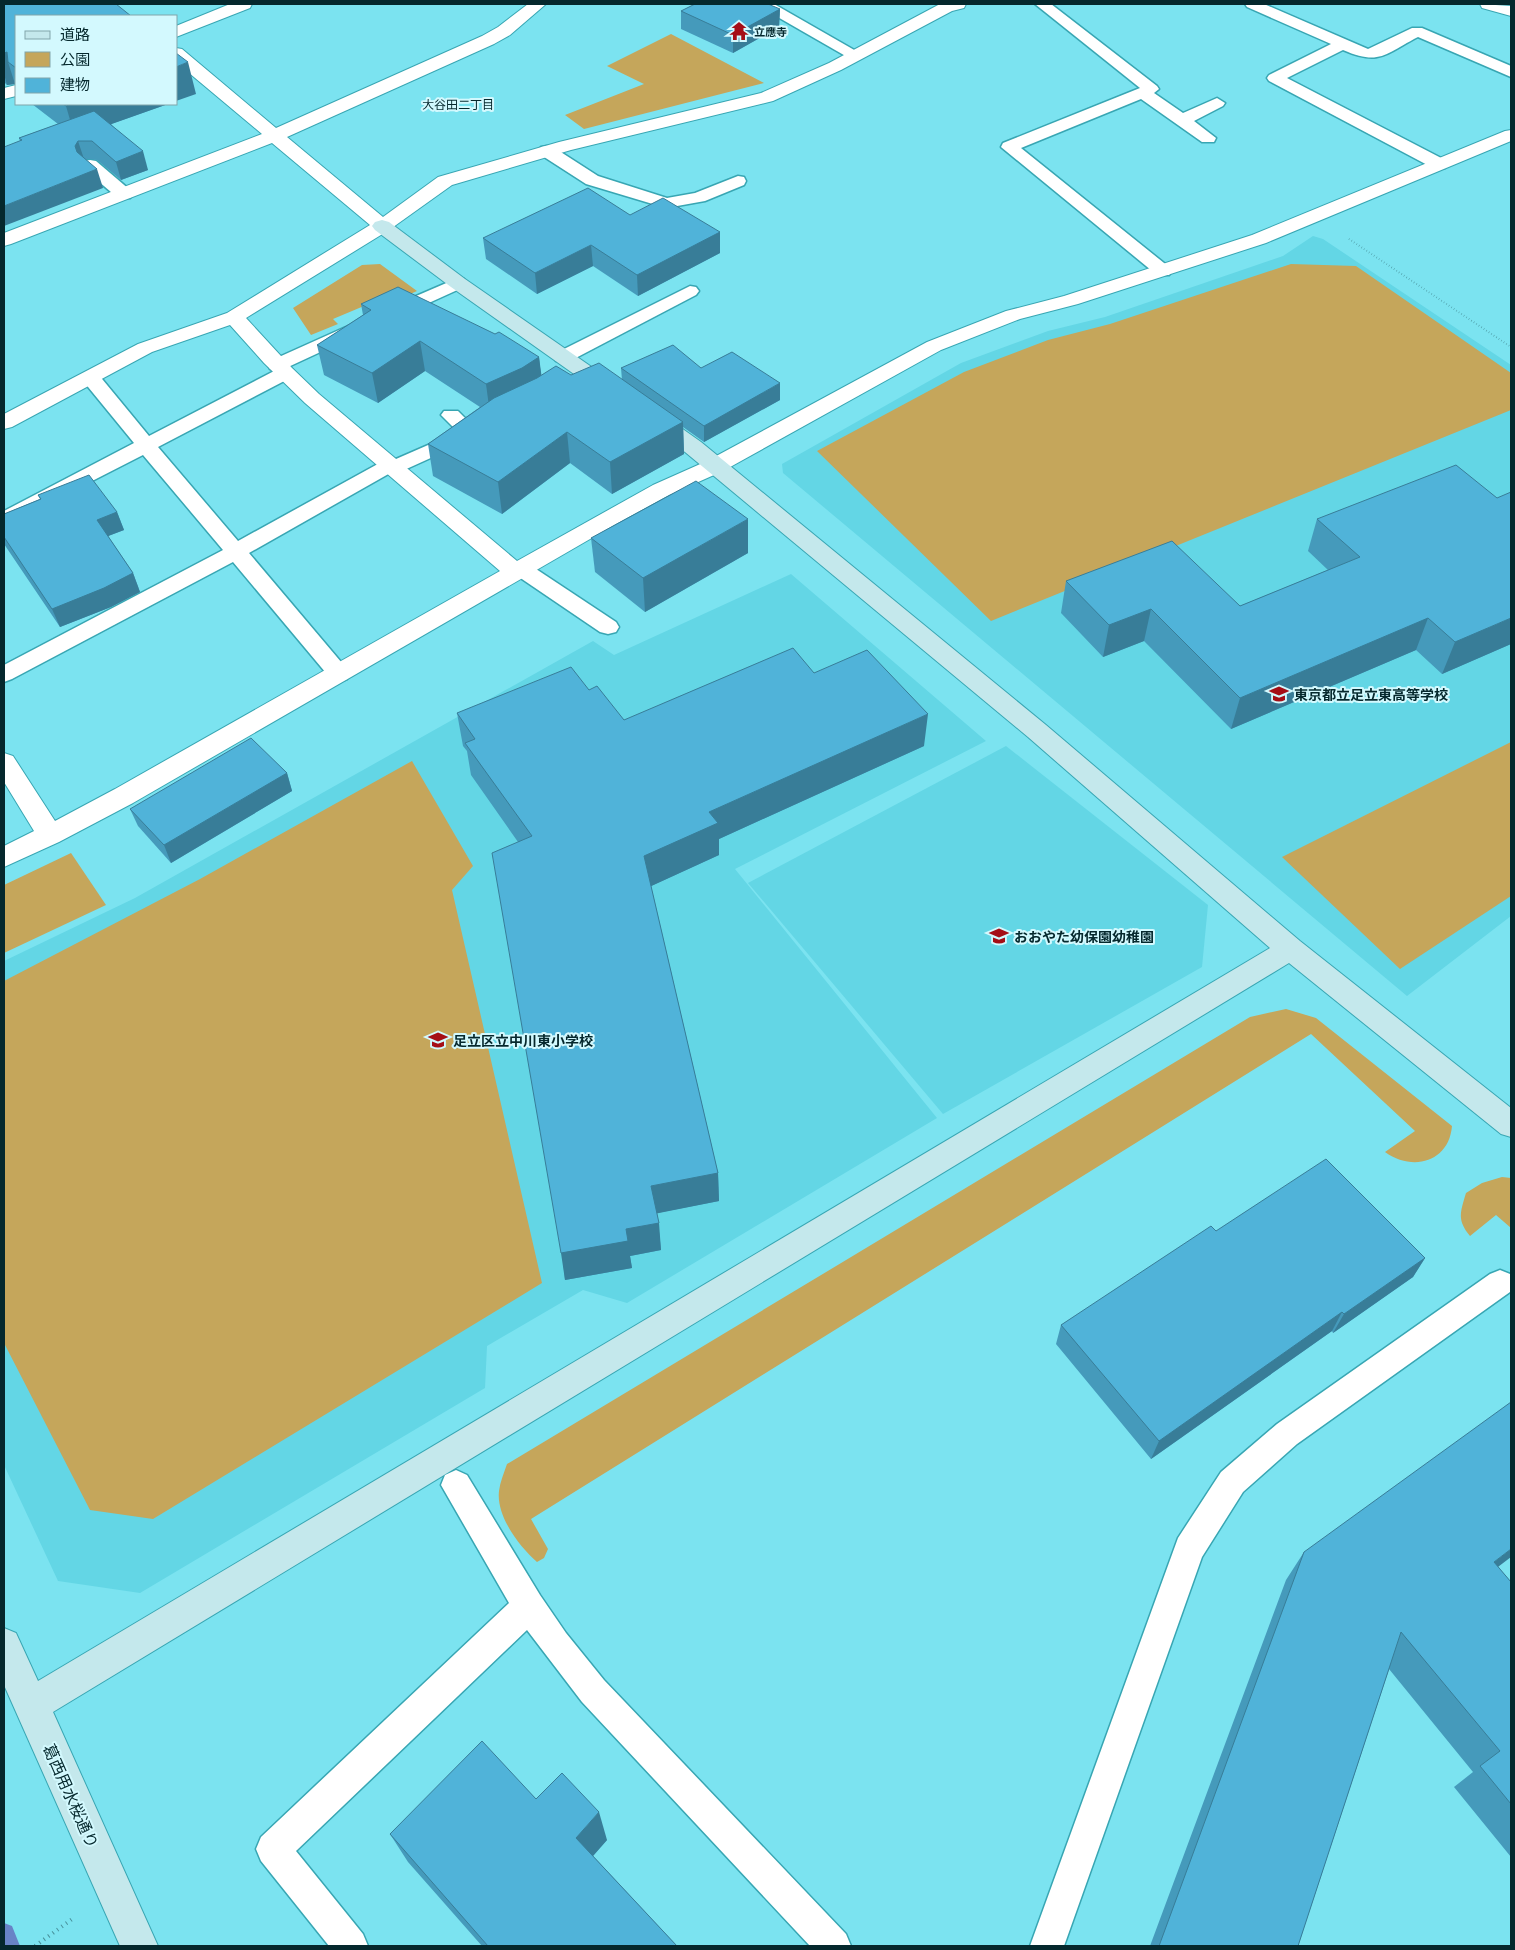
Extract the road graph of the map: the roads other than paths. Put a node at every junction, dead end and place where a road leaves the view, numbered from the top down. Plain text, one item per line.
1 (244, 4) edge
2 (538, 4) edge
3 (763, 4) edge
4 (958, 4) edge
5 (1042, 4) edge
6 (1252, 4) edge
7 (1488, 4) edge
8 (1511, 11) edge
9 (178, 31) edge
10 (1343, 44) junction
11 (178, 55) edge
12 (855, 55) junction
13 (1511, 72) edge
14 (1143, 93) junction
15 (1217, 103) dead end
16 (1182, 120) junction
17 (1511, 135) edge
18 (273, 136) junction
19 (1208, 138) dead end
20 (547, 151) junction
21 (1439, 164) junction
22 (90, 165) edge
23 (738, 181) dead end
24 (124, 194) junction
25 (382, 226) junction
26 (4, 240) edge
27 (1162, 271) junction
28 (458, 283) junction
29 (690, 290) dead end
30 (234, 317) junction
31 (563, 357) junction
32 (281, 369) junction
33 (91, 378) junction
34 (451, 415) dead end
35 (4, 422) edge
36 (488, 424) edge
37 (470, 432) junction
38 (146, 445) junction
39 (394, 466) junction
40 (716, 466) junction
41 (4, 519) edge
42 (235, 552) junction
43 (520, 571) junction
44 (608, 627) dead end
45 (4, 674) edge
46 (339, 674) junction
47 (4, 762) edge
48 (50, 835) junction
49 (4, 857) edge
50 (1290, 949) junction
51 (1511, 1126) edge
52 (1500, 1283) dead end
53 (456, 1485) dead end
54 (530, 1606) junction
55 (4, 1645) edge
56 (31, 1705) junction
57 (139, 1946) edge
58 (351, 1946) edge
59 (834, 1946) edge
60 (1047, 1946) edge

1 - 9 street
2 - 18 street
3 - 12 lane
4 - 12 street
5 - 14 lane
6 - 10 lane
7 - 8 street
10 - 13 lane
10 - 21 lane
11 - 18 street
12 - 20 street
14 - 16 lane
14 - 27 lane
15 - 16 lane
16 - 19 lane
17 - 21 street
18 - 24 street
18 - 25 street
20 - 23 lane
20 - 25 street
21 - 27 street
22 - 24 lane
24 - 26 street
25 - 28 street
25 - 30 street
27 - 40 street
28 - 31 street
28 - 32 lane
29 - 31 lane
30 - 32 street
30 - 33 street
31 - 40 street
32 - 38 lane
32 - 39 street
33 - 35 street
33 - 38 lane
34 - 37 lane
36 - 37 lane
37 - 39 lane
38 - 41 lane
38 - 42 lane
39 - 42 lane
39 - 43 street
40 - 43 street
40 - 50 street
42 - 45 lane
42 - 46 lane
43 - 44 lane
43 - 46 street
46 - 48 street
47 - 48 street
48 - 49 street
50 - 51 street
50 - 56 street
52 - 60 lane
53 - 54 lane
54 - 58 lane
54 - 59 lane
55 - 56 street, 葛西用水桜通り
56 - 57 street, 葛西用水桜通り

